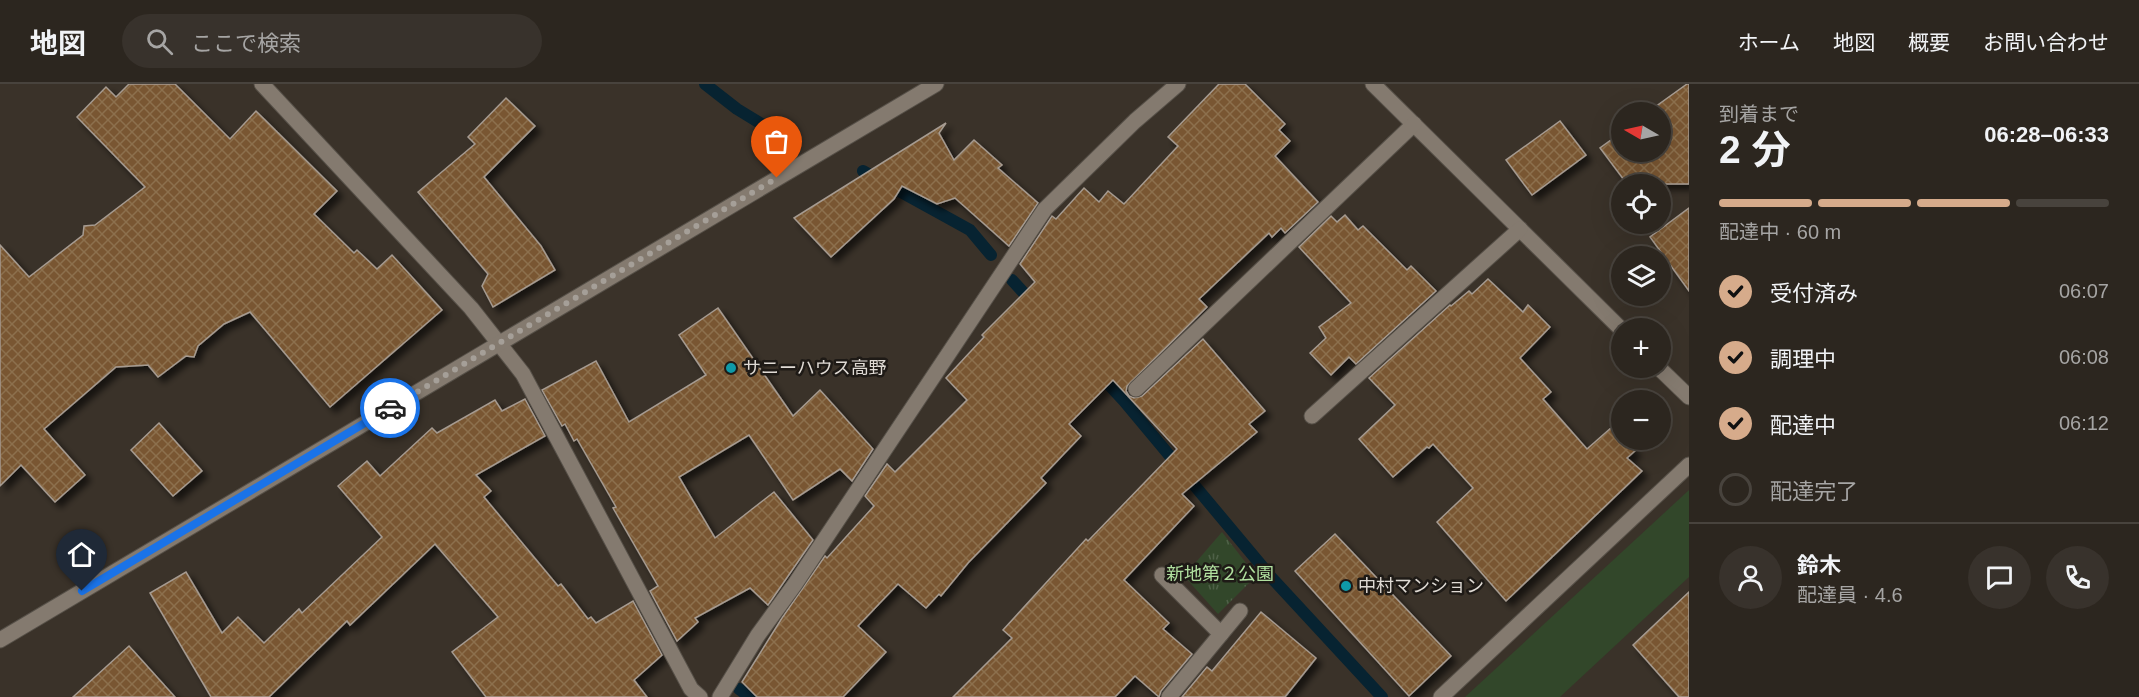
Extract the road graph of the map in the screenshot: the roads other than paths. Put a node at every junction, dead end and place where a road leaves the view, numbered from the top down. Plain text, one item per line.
1 (262, 84) edge
2 (936, 84) edge
3 (1178, 84) edge
4 (1373, 84) edge
5 (1414, 124) junction
6 (1520, 229) junction
7 (1611, 319) edge
8 (500, 343) junction
9 (1669, 378) edge
10 (1136, 388) dead end
11 (1689, 397) edge
12 (1312, 417) dead end
13 (1689, 465) edge
14 (1162, 576) dead end
15 (1240, 611) dead end
16 (1221, 634) junction
17 (0, 640) edge
18 (700, 697) edge
19 (720, 697) edge
20 (1169, 697) edge
21 (1441, 697) edge

1 - 8 street
2 - 8 street
3 - 19 street
4 - 5 street
5 - 6 street
5 - 10 street
6 - 7 street
6 - 12 street
8 - 17 street
8 - 18 street
9 - 11 street
13 - 21 street
14 - 16 street
15 - 16 street
16 - 20 street

